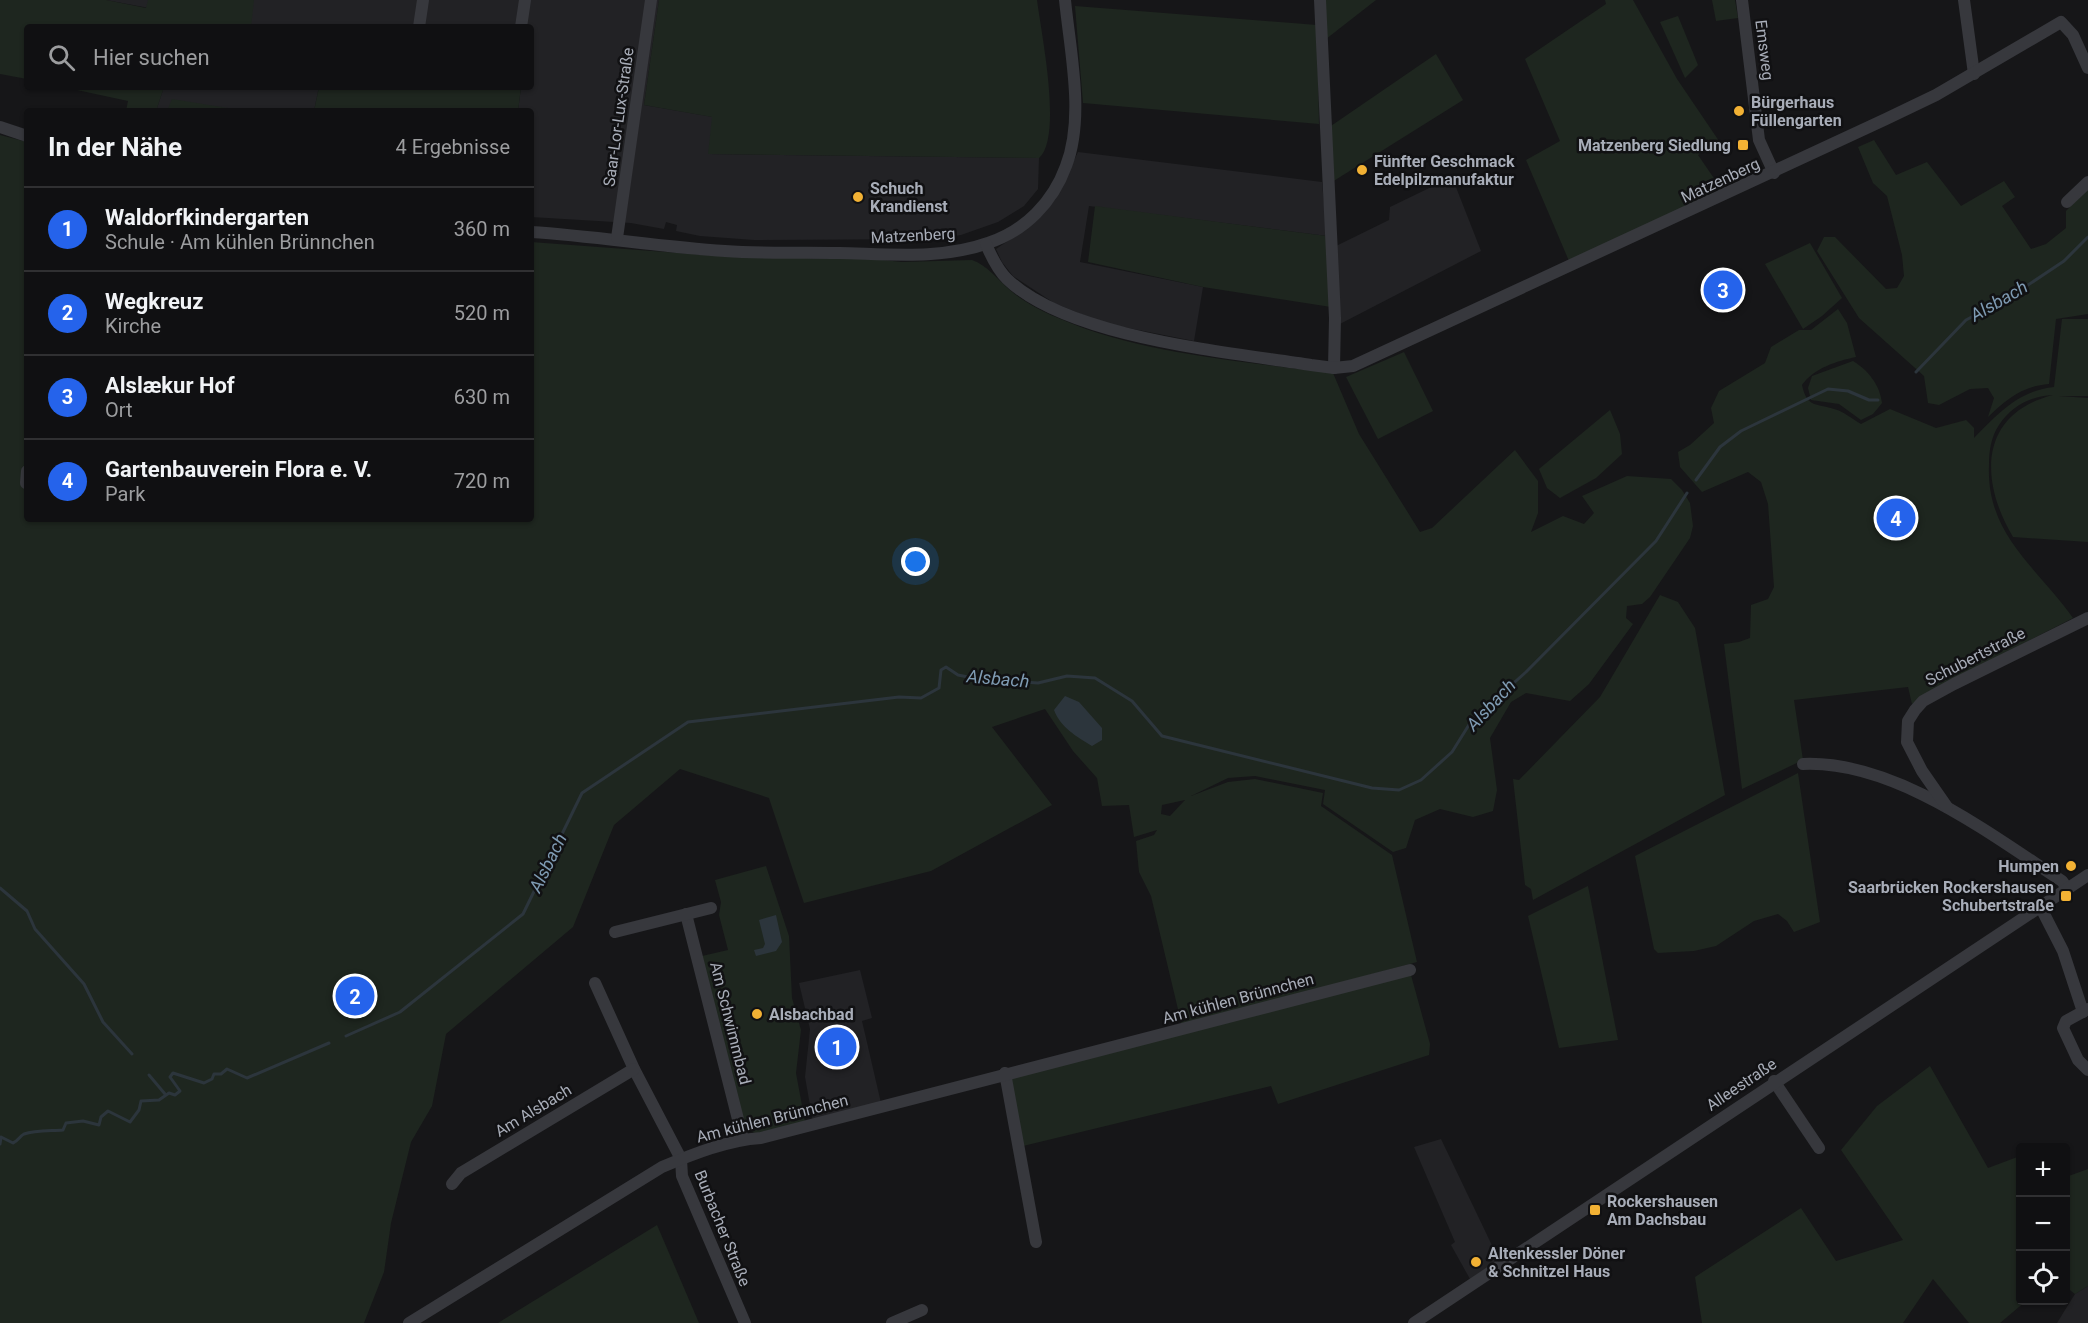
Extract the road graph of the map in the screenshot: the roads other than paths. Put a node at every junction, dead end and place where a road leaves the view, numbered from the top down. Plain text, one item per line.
1 (423, 0) edge
2 (525, 0) edge
3 (651, 0) edge
4 (1065, 0) edge
5 (1320, 0) edge
6 (1742, 0) edge
7 (1964, 0) edge
8 (419, 24) edge
9 (521, 24) edge
10 (2088, 68) edge
11 (1974, 74) junction
12 (0, 127) edge
13 (24, 135) edge
14 (1774, 172) junction
15 (2088, 182) edge
16 (2067, 202) dead end
17 (534, 232) edge
18 (617, 238) junction
19 (986, 244) junction
20 (1334, 368) junction
21 (2088, 618) edge
22 (1803, 764) dead end
23 (1947, 807) junction
24 (2088, 875) edge
25 (2067, 888) junction
26 (2040, 906) junction
27 (711, 909) dead end
28 (686, 914) junction
29 (615, 932) dead end
30 (1410, 970) dead end
31 (595, 983) dead end
32 (2086, 1010) edge
33 (634, 1069) junction
34 (2088, 1070) edge
35 (1005, 1074) junction
36 (1774, 1082) junction
37 (743, 1139) junction
38 (1819, 1148) dead end
39 (681, 1159) junction
40 (452, 1184) dead end
41 (1036, 1242) dead end
42 (922, 1310) dead end
43 (409, 1323) edge
44 (745, 1323) edge
45 (892, 1323) edge
46 (1414, 1323) edge

1 - 8 street
2 - 9 street
3 - 18 street, Saar-Lor-Lux-Straße
4 - 19 street
5 - 20 street
6 - 14 street, Emsweg
7 - 11 street
10 - 11 street, Matzenberg
11 - 14 street, Matzenberg
12 - 13 street
14 - 20 street, Matzenberg
15 - 16 street
17 - 18 street, Matzenberg
18 - 19 street, Matzenberg
19 - 20 street, Matzenberg
21 - 23 street, Schubertstraße
22 - 23 street, Schubertstraße
23 - 25 street, Schubertstraße
24 - 25 street, Alleestraße
25 - 26 street, Alleestraße
26 - 32 street
26 - 36 street, Alleestraße
27 - 28 street
28 - 29 street
28 - 37 street, Am Schwimmbad
30 - 35 street, Am kühlen Brünnchen
31 - 33 street, Burbacher Straße
32 - 34 street
33 - 39 street, Burbacher Straße
33 - 40 street, Am Alsbach
35 - 37 street, Am kühlen Brünnchen
35 - 41 street
36 - 38 street
36 - 46 street, Alleestraße
37 - 39 street, Am kühlen Brünnchen
39 - 43 street, Am kühlen Brünnchen
39 - 44 street, Burbacher Straße
42 - 45 street

